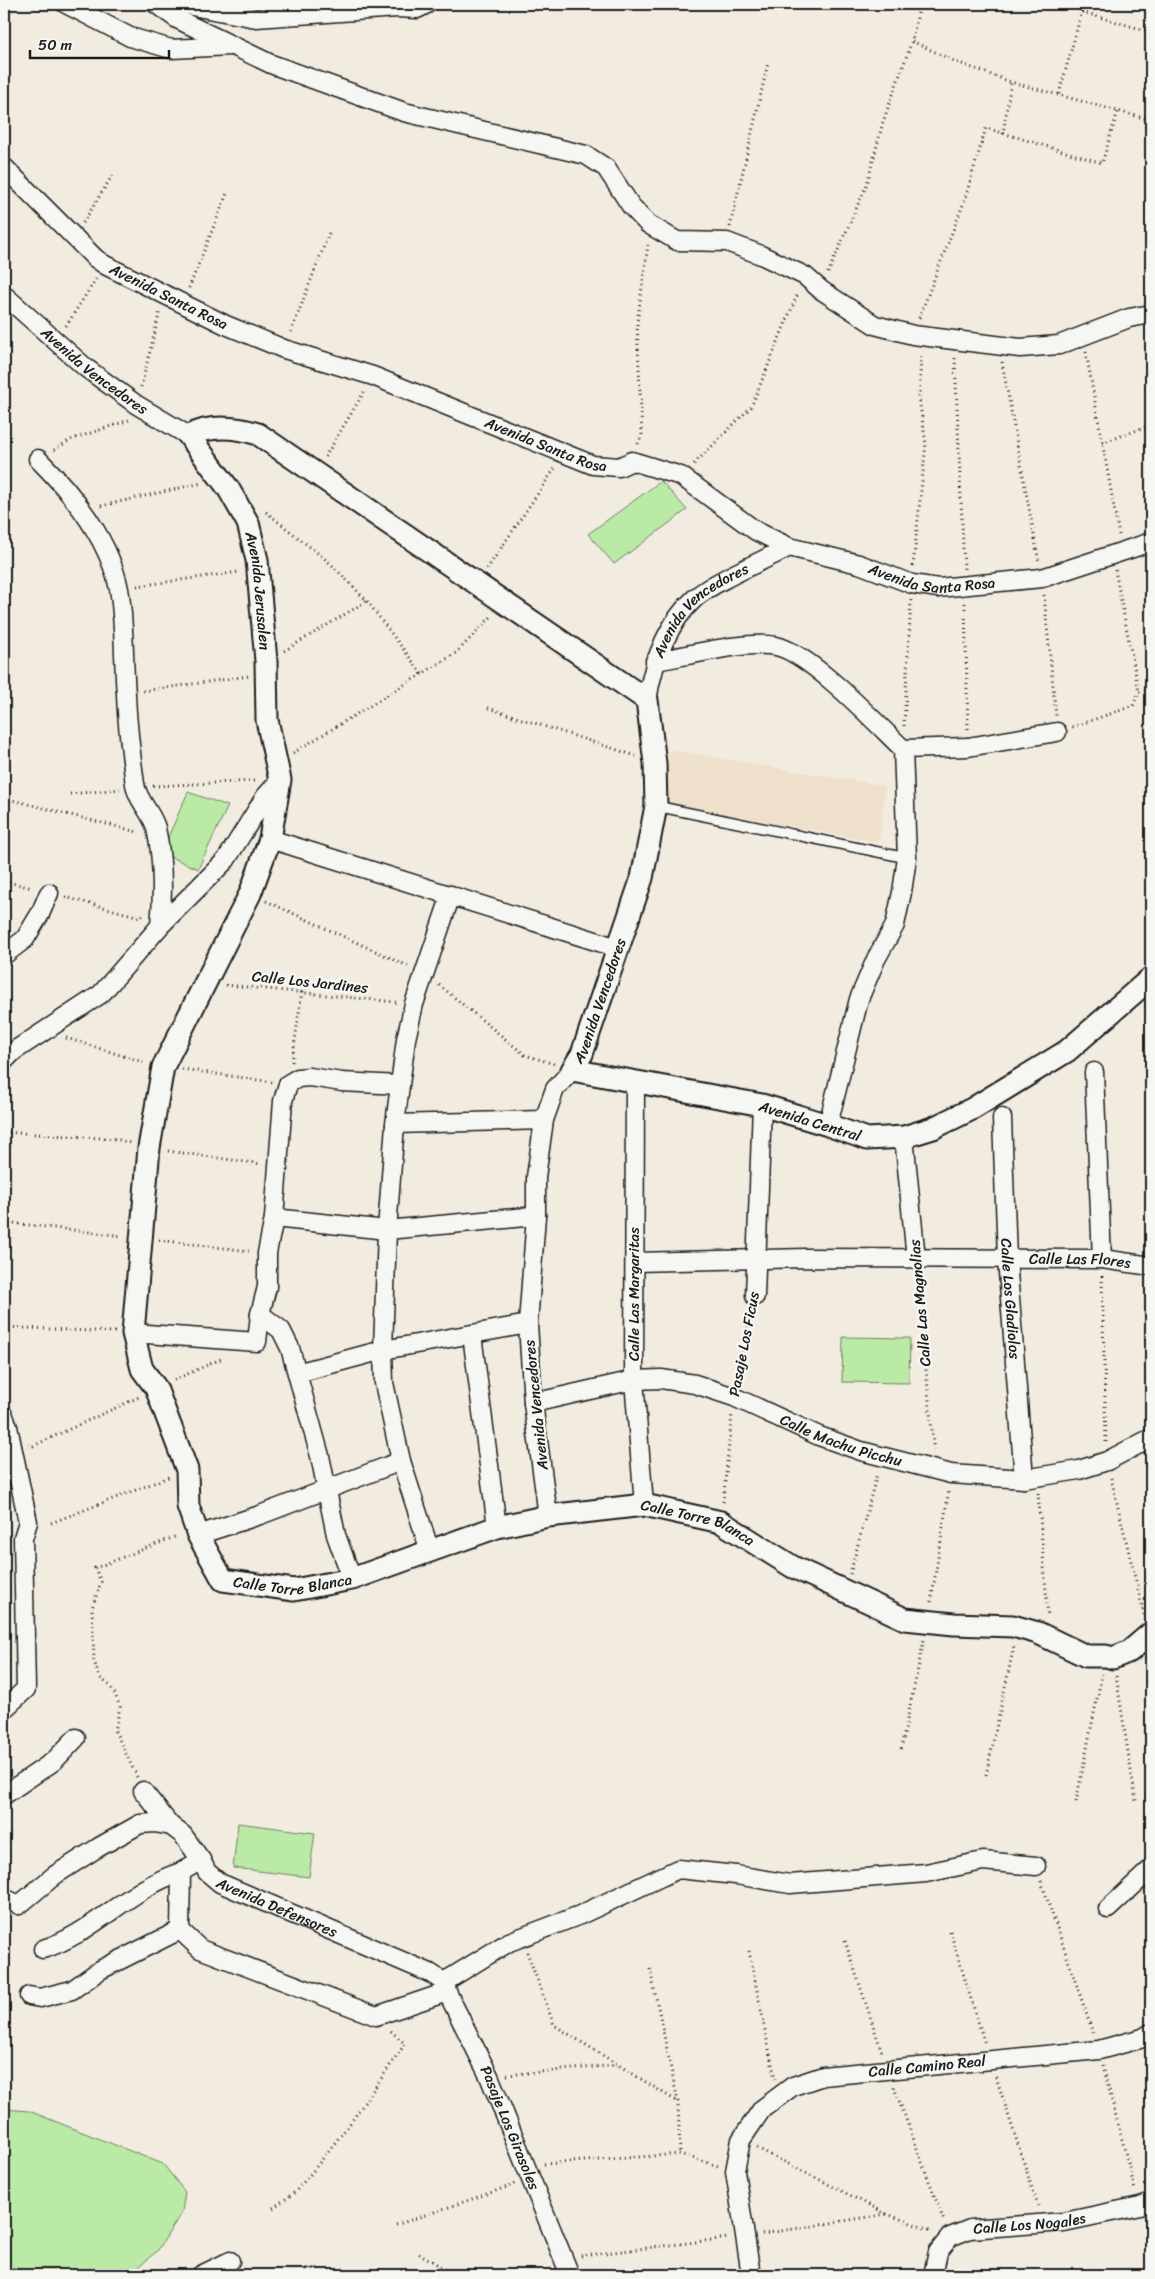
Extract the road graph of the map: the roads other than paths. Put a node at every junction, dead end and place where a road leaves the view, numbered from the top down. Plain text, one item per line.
1 (66, 4) edge
2 (156, 4) edge
3 (181, 4) edge
4 (427, 4) edge
5 (233, 46) junction
6 (4, 167) edge
7 (4, 296) edge
8 (1151, 314) edge
9 (190, 436) junction
10 (38, 458) road end
11 (1151, 542) edge
12 (789, 547) junction
13 (656, 662) junction
14 (647, 700) junction
15 (1057, 732) road end
16 (903, 749) junction
17 (279, 771) junction
18 (656, 806) junction
19 (270, 839) junction
20 (907, 858) junction
21 (49, 893) road end
22 (451, 895) junction
23 (160, 926) junction
24 (618, 948) junction
25 (4, 955) edge
26 (1151, 978) edge
27 (7, 1056) edge
28 (572, 1070) junction
29 (1094, 1072) dead end
30 (635, 1083) junction
31 (399, 1085) junction
32 (762, 1105) junction
33 (1002, 1118) dead end
34 (544, 1120) junction
35 (395, 1124) junction
36 (828, 1125) junction
37 (904, 1137) junction
38 (536, 1216) junction
39 (274, 1218) junction
40 (388, 1230) junction
41 (756, 1259) junction
42 (916, 1259) junction
43 (1007, 1259) junction
44 (1102, 1259) junction
45 (635, 1262) junction
46 (1151, 1266) edge
47 (755, 1296) road end
48 (260, 1314) junction
49 (528, 1324) junction
50 (133, 1333) junction
51 (472, 1335) junction
52 (383, 1350) junction
53 (297, 1373) junction
54 (634, 1380) junction
55 (533, 1403) junction
56 (4, 1416) edge
57 (1151, 1438) edge
58 (401, 1461) junction
59 (1030, 1478) junction
60 (327, 1491) junction
61 (644, 1505) junction
62 (548, 1516) junction
63 (497, 1527) junction
64 (198, 1535) junction
65 (430, 1550) junction
66 (352, 1579) junction
67 (1151, 1633) edge
68 (4, 1709) edge
69 (76, 1738) dead end
70 (143, 1791) road end
71 (4, 1795) edge
72 (171, 1826) junction
73 (201, 1860) junction
74 (1036, 1866) road end
75 (1151, 1869) edge
76 (181, 1872) junction
77 (4, 1898) edge
78 (1108, 1909) dead end
79 (180, 1930) junction
80 (43, 1949) dead end
81 (446, 1987) junction
82 (29, 1996) dead end
83 (1151, 2033) edge
84 (1145, 2204) edge
85 (230, 2261) dead end
86 (201, 2275) edge
87 (570, 2275) edge
88 (751, 2275) edge
89 (933, 2275) edge

1 - 5 street
2 - 5 street
3 - 4 street
5 - 8 street
6 - 12 street, Avenida Santa Rosa
7 - 9 street, Avenida Vencedores
9 - 14 street
9 - 17 street, Avenida Jerusalen
10 - 23 street
11 - 12 street, Avenida Santa Rosa
12 - 13 street, Avenida Vencedores
13 - 14 street, Avenida Vencedores
13 - 16 street
14 - 18 street, Avenida Vencedores
15 - 16 street
16 - 20 street
17 - 19 street
17 - 23 street
18 - 20 lane
18 - 24 street, Avenida Vencedores
19 - 22 street
19 - 50 street
20 - 36 street
21 - 25 street
22 - 24 street
22 - 31 street
23 - 27 street
24 - 28 street, Avenida Vencedores
26 - 37 street, Avenida Central
28 - 30 street, Avenida Central
28 - 34 street, Avenida Vencedores
29 - 44 street
30 - 32 street, Avenida Central
30 - 45 street, Calle Las Margaritas
31 - 35 street
31 - 39 street
32 - 36 street, Avenida Central
32 - 41 street, Pasaje Los Ficus
33 - 43 street, Calle Los Gladiolos
34 - 35 street
34 - 38 street, Avenida Vencedores
35 - 40 street
36 - 37 street, Avenida Central
37 - 42 street, Calle Las Magnolias
38 - 40 street
38 - 49 street, Avenida Vencedores
39 - 40 street
39 - 48 street
40 - 52 street
41 - 42 street, Calle Las Flores
41 - 45 street
41 - 47 street, Pasaje Los Ficus
42 - 43 street, Calle Las Flores
43 - 44 street, Calle Las Flores
43 - 59 street, Calle Los Gladiolos
44 - 46 street, Calle Las Flores
45 - 54 street, Calle Las Margaritas
48 - 50 street
48 - 53 street
49 - 51 street
49 - 55 street, Avenida Vencedores
50 - 64 street
51 - 52 street
51 - 63 street
52 - 53 street
52 - 58 street
53 - 60 street
54 - 55 street, Calle Machu Picchu
54 - 59 street, Calle Machu Picchu
54 - 61 street, Calle Las Margaritas
55 - 62 street, Avenida Vencedores
56 - 68 street
57 - 59 street, Calle Machu Picchu
58 - 60 street
58 - 65 street
60 - 64 street
60 - 66 street
61 - 62 street, Calle Torre Blanca
61 - 67 street, Calle Torre Blanca
62 - 63 street, Calle Torre Blanca
63 - 65 street, Calle Torre Blanca
64 - 66 street, Calle Torre Blanca
65 - 66 street, Calle Torre Blanca
69 - 71 street
70 - 72 street, Avenida Defensores
72 - 73 street, Avenida Defensores
72 - 77 street
73 - 76 street
73 - 81 street, Avenida Defensores
74 - 81 street
75 - 78 street
76 - 79 street
76 - 80 street
79 - 81 street
79 - 82 street
81 - 87 street, Pasaje Los Girasoles
83 - 88 street, Calle Camino Real
84 - 89 street, Calle Los Nogales
85 - 86 street

